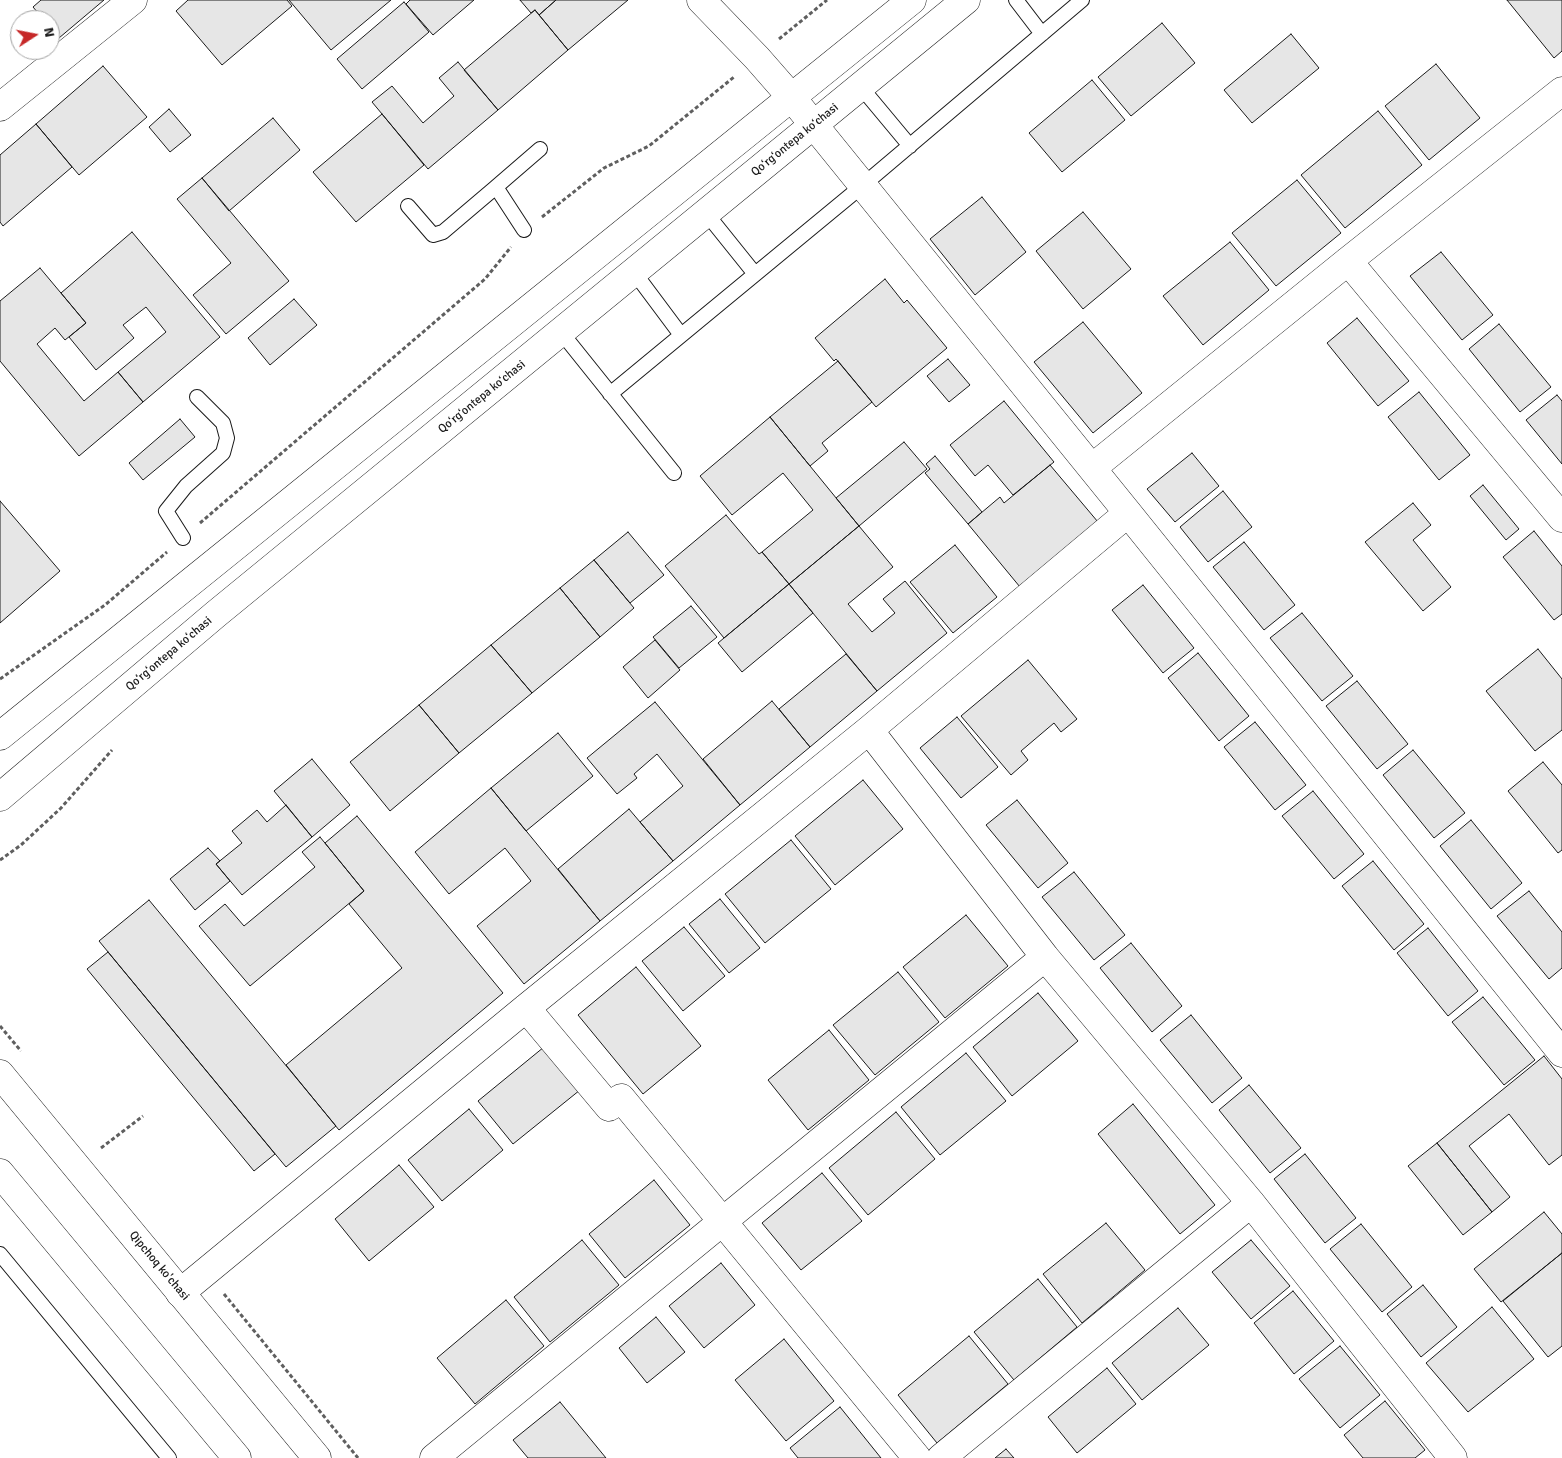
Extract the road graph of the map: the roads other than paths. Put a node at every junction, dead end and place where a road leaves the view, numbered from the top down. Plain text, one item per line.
1 (133, 0) edge
2 (701, 0) edge
3 (912, 0) edge
4 (966, 0) edge
5 (1016, 0) edge
6 (1082, 0) edge
7 (1042, 34) junction
8 (860, 86) junction
9 (1562, 91) edge
10 (792, 98) junction
11 (0, 107) edge
12 (813, 125) junction
13 (910, 146) junction
14 (540, 149) dead end
15 (862, 186) junction
16 (496, 187) junction
17 (408, 206) dead end
18 (706, 213) junction
19 (524, 230) road end
20 (1348, 261) junction
21 (634, 272) junction
22 (755, 274) junction
23 (561, 332) junction
24 (681, 335) junction
25 (610, 394) junction
26 (197, 397) dead end
27 (1092, 468) junction
28 (674, 474) dead end
29 (1128, 513) junction
30 (1562, 518) edge
31 (183, 538) road end
32 (870, 730) junction
33 (0, 736) edge
34 (0, 796) edge
35 (1045, 957) junction
36 (526, 1008) junction
37 (1562, 1053) edge
38 (0, 1074) edge
39 (0, 1173) edge
40 (1251, 1203) junction
41 (723, 1220) junction
42 (0, 1254) edge
43 (180, 1293) junction
44 (169, 1458) edge
45 (237, 1458) edge
46 (317, 1458) edge
47 (434, 1458) edge
48 (917, 1458) edge
49 (941, 1458) edge
50 (1453, 1458) edge

1 - 11 street
2 - 10 street
3 - 10 street
4 - 8 street, Qoʻrgʻontepa koʻchasi
5 - 7 lane
6 - 7 lane
7 - 13 lane
8 - 12 street, Qoʻrgʻontepa koʻchasi
8 - 13 lane
9 - 20 street
10 - 12 street
10 - 33 street
12 - 15 street
12 - 18 street, Qoʻrgʻontepa koʻchasi
13 - 15 lane
14 - 16 lane
15 - 22 lane
15 - 27 street
16 - 17 lane
16 - 19 lane
18 - 21 street, Qoʻrgʻontepa koʻchasi
18 - 22 lane
20 - 27 street
20 - 30 street
21 - 23 street, Qoʻrgʻontepa koʻchasi
21 - 24 lane
22 - 24 lane
23 - 25 lane
23 - 34 street, Qoʻrgʻontepa koʻchasi
24 - 25 lane
25 - 28 lane
26 - 31 lane
27 - 29 street
29 - 32 street
29 - 37 street
32 - 35 street
32 - 36 street
35 - 40 street
35 - 41 street
36 - 41 street
36 - 43 street
38 - 43 street, Qipchoq ko'chasi
39 - 45 street
40 - 49 street
40 - 50 street
41 - 47 street
41 - 48 street
42 - 44 lane
43 - 46 street, Qipchoq ko'chasi

